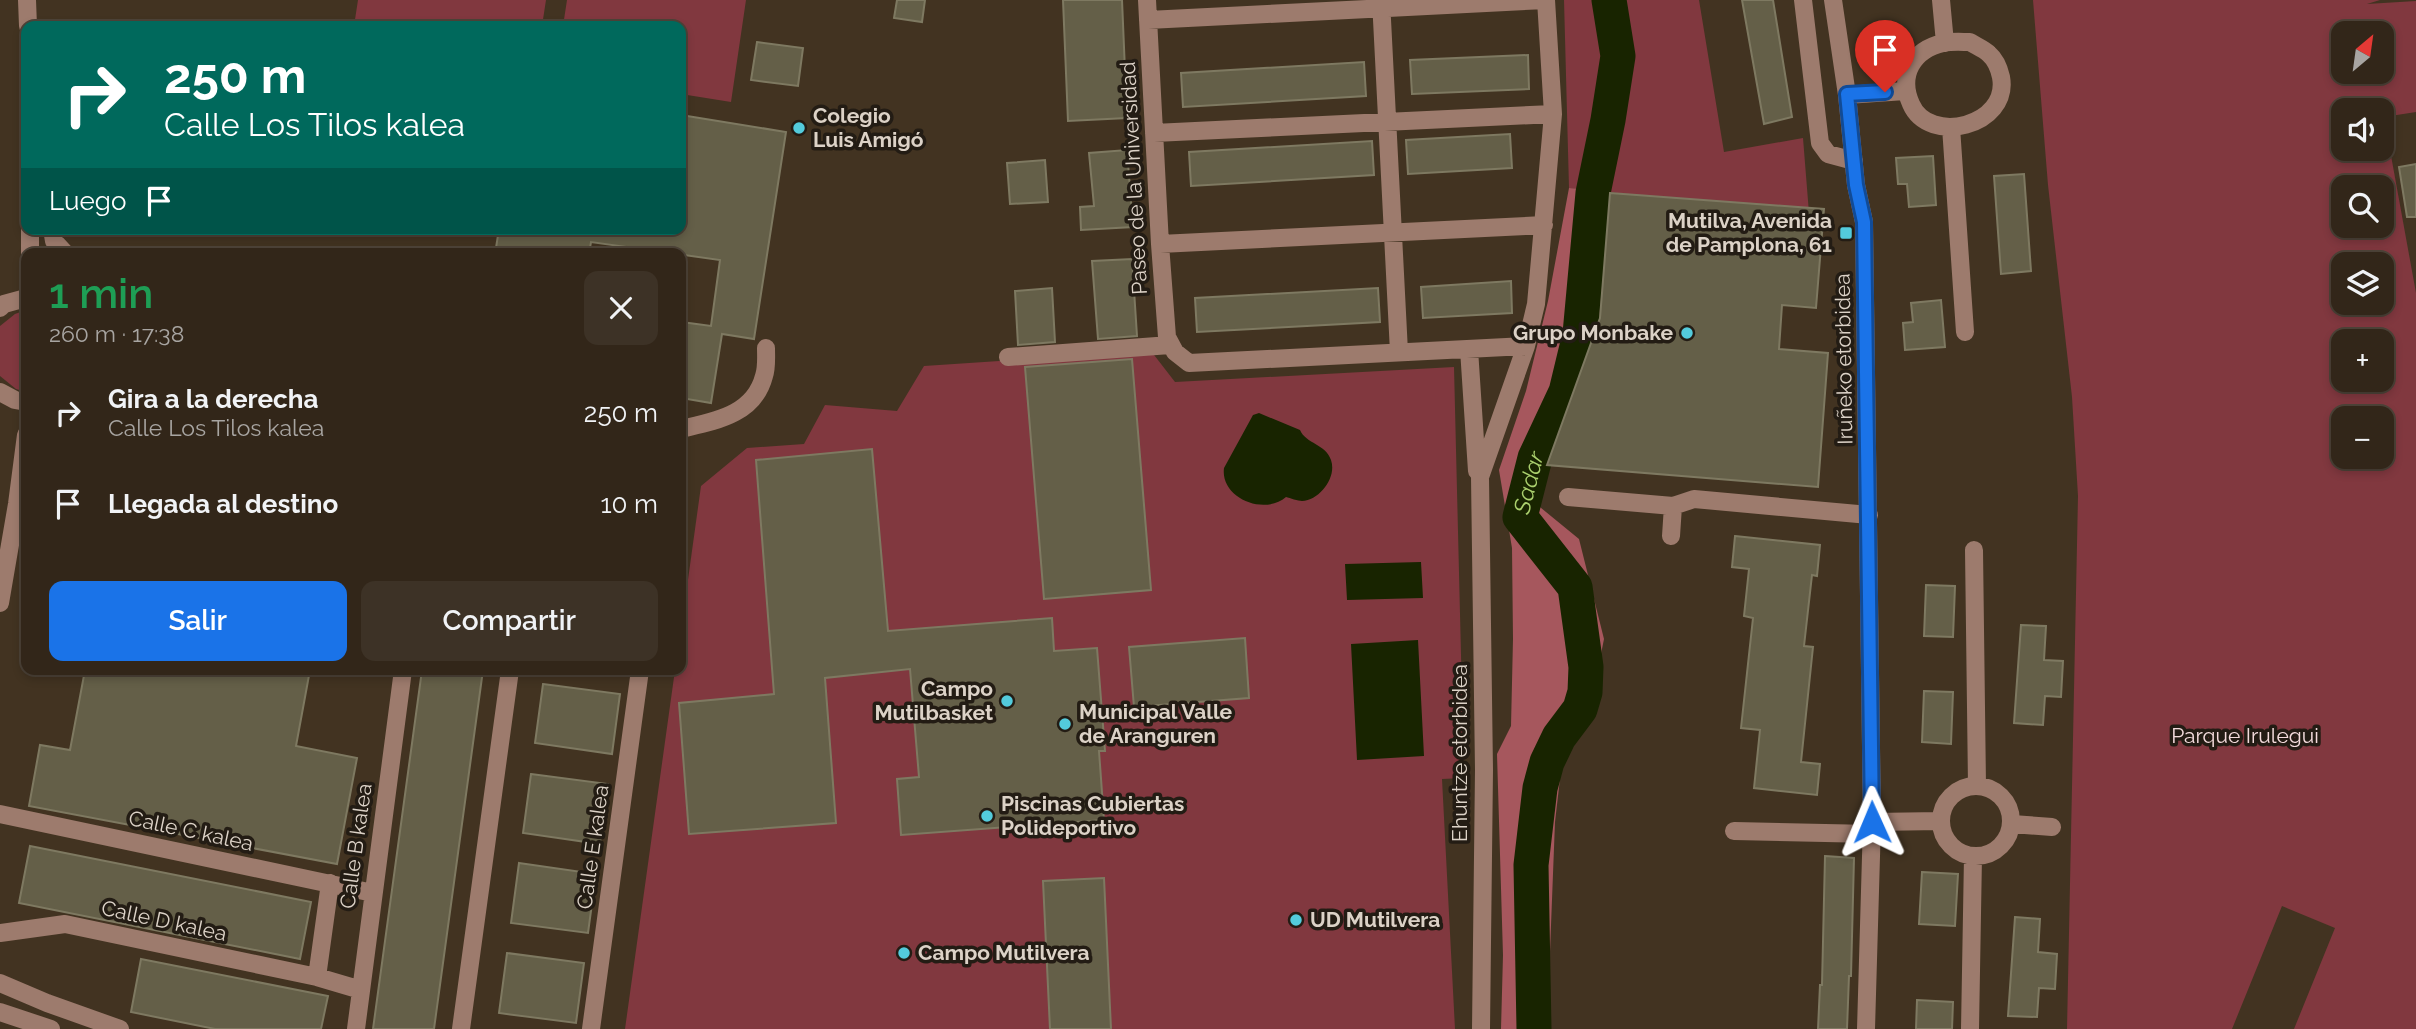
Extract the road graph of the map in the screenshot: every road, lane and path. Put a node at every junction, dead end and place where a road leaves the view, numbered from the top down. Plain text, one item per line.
1 (27, 0) edge
2 (1147, 0) edge
3 (1546, 0) edge
4 (1803, 0) edge
5 (1833, 0) edge
6 (1941, 0) edge
7 (1381, 4) edge
8 (1148, 20) junction
9 (27, 21) edge
10 (1945, 43) junction
11 (1905, 91) junction
12 (1847, 94) junction
13 (1553, 114) junction
14 (1388, 122) junction
15 (1951, 127) junction
16 (1154, 133) junction
17 (1854, 161) junction
18 (1544, 225) junction
19 (1393, 233) junction
20 (1160, 244) junction
21 (21, 299) edge
22 (0, 308) edge
23 (1965, 332) dead end
24 (1526, 346) junction
25 (766, 348) dead end
26 (1172, 349) junction
27 (1469, 349) junction
28 (1399, 352) junction
29 (1008, 357) dead end
30 (0, 392) edge
31 (21, 401) edge
32 (686, 428) edge
33 (1480, 477) junction
34 (1568, 496) dead end
35 (1673, 506) junction
36 (1868, 515) junction
37 (20, 521) edge
38 (1671, 536) dead end
39 (1974, 550) dead end
40 (0, 603) edge
41 (402, 675) edge
42 (509, 675) edge
43 (639, 675) edge
44 (1977, 786) junction
45 (0, 814) edge
46 (1941, 821) junction
47 (2012, 824) junction
48 (2052, 827) dead end
49 (1872, 828) junction
50 (1734, 831) dead end
51 (1973, 856) junction
52 (330, 883) junction
53 (373, 893) junction
54 (0, 933) edge
55 (317, 976) junction
56 (0, 983) edge
57 (361, 990) junction
58 (0, 1012) edge
59 (51, 1029) edge
60 (120, 1029) edge
61 (356, 1029) edge
62 (461, 1029) edge
63 (591, 1029) edge
64 (1481, 1029) edge
65 (1866, 1029) edge
66 (1970, 1029) edge

1 - 9 street
2 - 8 street, Paseo de la Universidad
3 - 7 street
3 - 13 street, Ehuntze etorbidea
4 - 17 street
5 - 12 street, Iruñeko etorbidea
6 - 10 street
7 - 8 street
7 - 14 street
8 - 16 street, Paseo de la Universidad
10 - 11 street
10 - 15 street
11 - 12 street
11 - 15 street
12 - 17 street, Iruñeko etorbidea
13 - 14 street
13 - 18 street, Ehuntze etorbidea
14 - 16 street
14 - 19 street
15 - 23 street
16 - 20 street, Paseo de la Universidad
17 - 36 street, Iruñeko etorbidea
18 - 19 street
18 - 24 street, Ehuntze etorbidea
19 - 20 street
19 - 28 street
20 - 26 street, Paseo de la Universidad
21 - 22 street
24 - 27 street
24 - 33 street, Ehuntze etorbidea
25 - 32 street
26 - 28 street
26 - 29 street
27 - 28 street
27 - 33 street, Ehuntze etorbidea
30 - 31 street
33 - 64 street, Ehuntze etorbidea
34 - 35 street
35 - 36 street
35 - 38 street
36 - 49 street, Iruñeko etorbidea
37 - 40 street
39 - 44 street
41 - 53 street, Calle B kalea
42 - 62 street
43 - 63 street, Calle E kalea
44 - 46 street
44 - 47 street
45 - 52 street, Calle C kalea
46 - 49 street
46 - 51 street
47 - 48 street
47 - 51 street
49 - 50 street
49 - 65 street, Iruñeko etorbidea
51 - 66 street
52 - 53 street, Calle C kalea
52 - 55 street
53 - 57 street, Calle B kalea
54 - 55 street, Calle D kalea
55 - 57 street, Calle D kalea
56 - 60 street
57 - 61 street, Calle B kalea
58 - 59 street

